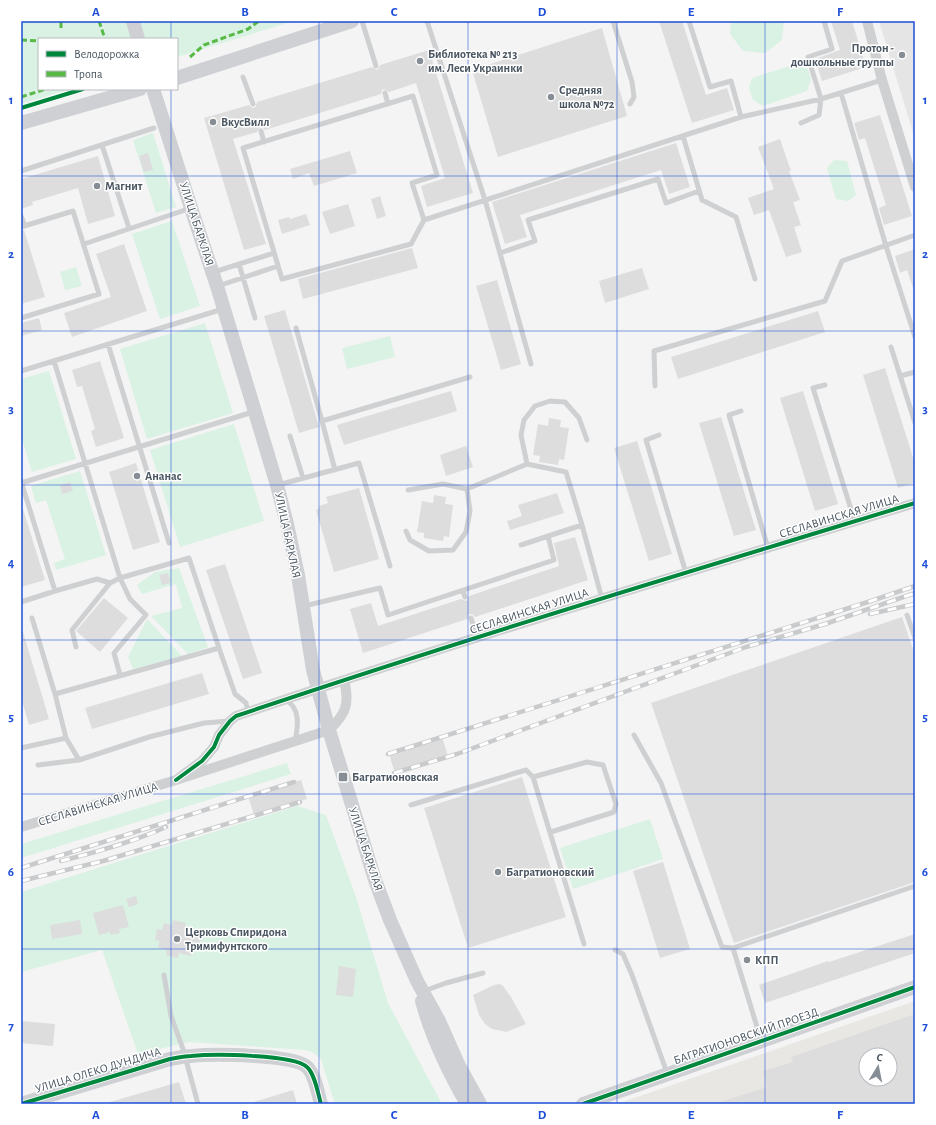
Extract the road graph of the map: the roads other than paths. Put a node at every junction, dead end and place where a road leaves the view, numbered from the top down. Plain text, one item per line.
1 (133, 21) edge
2 (352, 21) edge
3 (362, 21) edge
4 (427, 21) edge
5 (613, 21) edge
6 (689, 21) edge
7 (824, 21) edge
8 (866, 21) edge
9 (138, 38) edge
10 (376, 66) dead end
11 (243, 77) dead end
12 (178, 78) edge
13 (882, 80) junction
14 (136, 90) edge
15 (153, 90) edge
16 (384, 93) dead end
17 (841, 93) junction
18 (821, 99) junction
19 (253, 104) dead end
20 (388, 104) junction
21 (630, 104) dead end
22 (741, 117) junction
23 (21, 123) edge
24 (801, 123) dead end
25 (154, 128) dead end
26 (261, 131) dead end
27 (683, 136) junction
28 (264, 142) junction
29 (102, 144) junction
30 (21, 171) edge
31 (915, 187) edge
32 (699, 191) junction
33 (485, 200) junction
34 (191, 208) junction
35 (21, 216) edge
36 (424, 220) junction
37 (23, 226) edge
38 (129, 228) junction
39 (915, 235) edge
40 (84, 244) junction
41 (886, 246) junction
42 (274, 253) junction
43 (500, 253) junction
44 (239, 264) junction
45 (278, 266) junction
46 (213, 273) junction
47 (243, 278) junction
48 (755, 279) dead end
49 (217, 286) junction
50 (224, 309) junction
51 (21, 318) edge
52 (255, 318) dead end
53 (296, 328) dead end
54 (915, 337) edge
55 (108, 344) junction
56 (891, 347) dead end
57 (54, 362) junction
58 (531, 364) dead end
59 (21, 371) edge
60 (915, 372) edge
61 (900, 376) junction
62 (470, 377) dead end
63 (825, 385) dead end
64 (654, 386) dead end
65 (740, 411) dead end
66 (255, 412) junction
67 (322, 422) junction
68 (915, 423) edge
69 (659, 435) dead end
70 (290, 436) dead end
71 (587, 440) dead end
72 (139, 447) junction
73 (85, 464) junction
74 (527, 464) junction
75 (334, 470) junction
76 (303, 478) junction
77 (21, 482) edge
78 (277, 485) junction
79 (466, 489) junction
80 (408, 490) dead end
81 (915, 503) edge
82 (854, 522) junction
83 (582, 525) junction
84 (406, 531) dead end
85 (548, 536) junction
86 (169, 543) dead end
87 (521, 545) dead end
88 (768, 548) junction
89 (390, 566) dead end
90 (686, 573) junction
91 (120, 578) junction
92 (110, 582) junction
93 (463, 590) junction
94 (55, 591) junction
95 (465, 597) dead end
96 (602, 599) junction
97 (21, 602) edge
98 (303, 606) junction
99 (907, 616) dead end
100 (32, 618) dead end
101 (471, 618) dead end
102 (477, 638) junction
103 (915, 638) edge
104 (76, 647) dead end
105 (219, 648) junction
106 (120, 675) junction
107 (344, 680) junction
108 (318, 689) junction
109 (55, 694) junction
110 (285, 700) junction
111 (248, 712) junction
112 (230, 721) junction
113 (329, 730) junction
114 (634, 735) dead end
115 (66, 738) junction
116 (294, 742) junction
117 (21, 748) edge
118 (79, 760) junction
119 (38, 765) dead end
120 (533, 777) junction
121 (176, 780) junction
122 (411, 805) dead end
123 (21, 827) edge
124 (551, 832) junction
125 (915, 886) edge
126 (584, 944) dead end
127 (733, 948) junction
128 (615, 950) dead end
129 (482, 973) dead end
130 (164, 975) dead end
131 (420, 986) junction
132 (915, 987) edge
133 (762, 1041) junction
134 (185, 1057) junction
135 (668, 1074) junction
136 (46, 1100) edge
137 (21, 1104) edge
138 (198, 1104) edge
139 (321, 1104) edge
140 (467, 1104) edge
141 (480, 1104) edge
142 (583, 1104) edge

1 - 9 main road
2 - 12 main road
3 - 10 lane
4 - 33 lane
5 - 21 lane
6 - 22 lane
7 - 18 lane
8 - 13 street
11 - 19 lane
13 - 17 lane
13 - 31 street
14 - 23 main road
15 - 34 main road, УЛИЦА БАРКЛАЯ
16 - 20 lane
17 - 18 lane
17 - 41 lane
18 - 22 lane
18 - 24 lane
20 - 28 lane
20 - 36 lane
22 - 27 lane
25 - 29 lane
26 - 28 lane
27 - 32 lane
27 - 33 lane
28 - 42 lane
29 - 30 lane
29 - 38 lane
32 - 43 lane
32 - 48 lane
33 - 36 lane
33 - 43 lane
34 - 38 lane
34 - 46 main road, УЛИЦА БАРКЛАЯ
35 - 37 lane
36 - 45 lane
37 - 40 lane
38 - 40 lane
39 - 41 lane
40 - 51 lane
41 - 54 lane
41 - 64 lane
42 - 44 lane
42 - 45 lane
43 - 58 lane
44 - 46 lane
44 - 47 lane
45 - 47 lane
46 - 49 main road, УЛИЦА БАРКЛАЯ
47 - 49 lane
47 - 52 lane
49 - 50 main road, УЛИЦА БАРКЛАЯ
50 - 55 lane
50 - 66 main road, УЛИЦА БАРКЛАЯ
53 - 67 lane
55 - 57 lane
55 - 72 lane
56 - 61 lane
57 - 59 lane
57 - 73 lane
60 - 61 lane
61 - 68 lane
62 - 67 lane
63 - 82 lane
65 - 88 lane
66 - 72 lane
66 - 78 main road, УЛИЦА БАРКЛАЯ
67 - 75 lane
69 - 90 lane
70 - 76 lane
71 - 74 lane
72 - 73 lane
72 - 86 lane
73 - 77 lane
73 - 91 lane
74 - 79 lane
74 - 83 lane
75 - 76 lane
75 - 89 lane
76 - 78 lane
77 - 94 lane
78 - 98 main road, УЛИЦА БАРКЛАЯ
79 - 80 lane
79 - 84 lane
81 - 82 street, СЕСЛАВИНСКАЯ УЛИЦА
82 - 88 street, СЕСЛАВИНСКАЯ УЛИЦА
83 - 85 lane
83 - 96 lane
85 - 87 lane
85 - 93 lane
88 - 90 street, СЕСЛАВИНСКАЯ УЛИЦА
90 - 96 street, СЕСЛАВИНСКАЯ УЛИЦА
91 - 92 lane
91 - 105 lane
91 - 106 lane
92 - 94 lane
92 - 104 lane
93 - 95 lane
93 - 98 lane
94 - 97 lane
96 - 102 street, СЕСЛАВИНСКАЯ УЛИЦА
98 - 108 main road, УЛИЦА БАРКЛАЯ
99 - 103 lane
100 - 109 lane
101 - 102 lane
102 - 107 street, СЕСЛАВИНСКАЯ УЛИЦА
105 - 106 lane
105 - 111 lane
106 - 109 lane
107 - 108 street, СЕСЛАВИНСКАЯ УЛИЦА
107 - 113 street
108 - 110 street, СЕСЛАВИНСКАЯ УЛИЦА
108 - 113 main road, УЛИЦА БАРКЛАЯ
109 - 115 lane
110 - 111 street, СЕСЛАВИНСКАЯ УЛИЦА
110 - 116 lane
111 - 112 street, СЕСЛАВИНСКАЯ УЛИЦА
112 - 118 lane
112 - 121 street, СЕСЛАВИНСКАЯ УЛИЦА
113 - 116 street, СЕСЛАВИНСКАЯ УЛИЦА
113 - 131 main road, УЛИЦА БАРКЛАЯ
114 - 127 lane
115 - 117 lane
115 - 118 lane
116 - 121 street, СЕСЛАВИНСКАЯ УЛИЦА
118 - 119 lane
120 - 122 lane
120 - 124 lane
120 - 124 lane
121 - 123 street, СЕСЛАВИНСКАЯ УЛИЦА
124 - 126 lane
125 - 127 lane
127 - 133 lane
128 - 135 lane
129 - 131 lane
130 - 134 lane
131 - 140 main road, УЛИЦА БАРКЛАЯ
131 - 141 main road, УЛИЦА БАРКЛАЯ
132 - 133 main road, БАГРАТИОНОВСКИЙ ПРОЕЗД
133 - 135 main road, БАГРАТИОНОВСКИЙ ПРОЕЗД
134 - 136 main road, УЛИЦА ОЛЕКО ДУНДИЧА
134 - 138 lane
134 - 139 main road, УЛИЦА ОЛЕКО ДУНДИЧА
135 - 142 main road, БАГРАТИОНОВСКИЙ ПРОЕЗД
136 - 137 main road, УЛИЦА ОЛЕКО ДУНДИЧА

